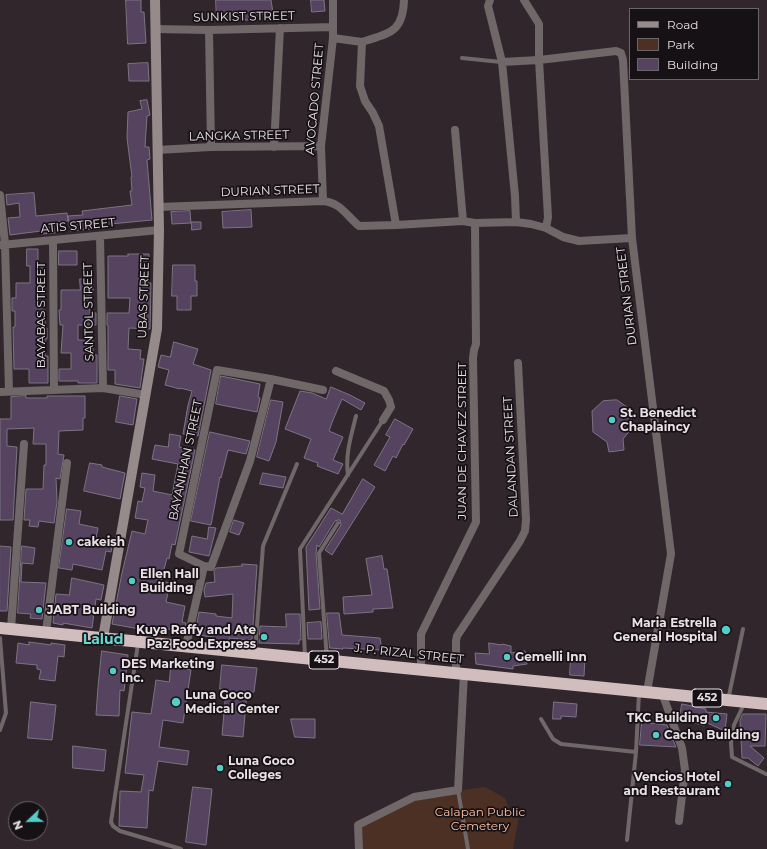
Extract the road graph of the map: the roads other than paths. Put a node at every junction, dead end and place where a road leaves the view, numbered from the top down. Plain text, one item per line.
1 (155, 0) edge
2 (333, 0) edge
3 (404, 0) edge
4 (490, 0) edge
5 (524, 0) edge
6 (333, 27) junction
7 (280, 28) junction
8 (155, 29) junction
9 (209, 30) junction
10 (333, 38) junction
11 (362, 42) junction
12 (462, 58) dead end
13 (539, 60) junction
14 (502, 62) junction
15 (455, 130) dead end
16 (321, 146) junction
17 (211, 147) junction
18 (274, 147) junction
19 (157, 150) junction
20 (0, 195) edge
21 (323, 201) junction
22 (158, 207) junction
23 (463, 221) junction
24 (516, 222) junction
25 (475, 223) junction
26 (396, 225) junction
27 (546, 228) junction
28 (159, 230) junction
29 (100, 236) junction
30 (632, 238) junction
31 (53, 241) junction
32 (2, 244) edge
33 (518, 363) dead end
34 (336, 371) dead end
35 (271, 379) junction
36 (103, 388) junction
37 (54, 389) junction
38 (323, 390) dead end
39 (4, 391) edge
40 (146, 395) junction
41 (356, 416) dead end
42 (383, 420) joint
43 (24, 444) dead end
44 (68, 463) dead end
45 (297, 464) dead end
46 (348, 475) junction
47 (338, 523) dead end
48 (204, 566) junction
49 (6, 628) edge
50 (743, 629) dead end
51 (46, 632) junction
52 (0, 638) edge
53 (102, 638) junction
54 (138, 642) junction
55 (186, 646) junction
56 (255, 653) junction
57 (305, 657) junction
58 (327, 660) junction
59 (421, 670) junction
60 (460, 673) junction
61 (643, 691) junction
62 (662, 693) junction
63 (728, 700) junction
64 (745, 702) junction
65 (767, 704) edge
66 (541, 719) dead end
67 (0, 730) edge
68 (636, 752) junction
69 (766, 774) edge
70 (458, 790) junction
71 (679, 821) dead end
72 (627, 840) dead end
73 (178, 849) edge
74 (359, 849) edge
75 (468, 849) edge

1 - 8 street, UBAS STREET
2 - 6 street, AVOCADO STREET
3 - 11 street
4 - 14 street
5 - 13 street
6 - 7 street, SUNKIST STREET
6 - 10 street, AVOCADO STREET
7 - 9 street, SUNKIST STREET
7 - 18 street
8 - 9 street, SUNKIST STREET
8 - 19 street, UBAS STREET
9 - 17 street
10 - 11 street
10 - 16 street, AVOCADO STREET
11 - 26 street
12 - 14 lane
13 - 14 street
13 - 27 street
13 - 30 street
14 - 24 street
15 - 23 street
16 - 18 street, LANGKA STREET
16 - 21 street, AVOCADO STREET
17 - 18 street, LANGKA STREET
17 - 19 street, LANGKA STREET
19 - 22 street, UBAS STREET
20 - 32 street
21 - 22 street, DURIAN STREET
21 - 26 street, DURIAN STREET
22 - 28 street, UBAS STREET
23 - 25 street, DURIAN STREET
23 - 26 street, DURIAN STREET
24 - 25 street, DURIAN STREET
24 - 27 street, DURIAN STREET
25 - 59 street, JUAN DE CHAVEZ STREET
27 - 30 street, DURIAN STREET
28 - 29 street, ATIS STREET
28 - 40 street, UBAS STREET
29 - 31 street, ATIS STREET
29 - 36 street, SANTOL STREET
30 - 61 street, DURIAN STREET
31 - 32 street, ATIS STREET
31 - 37 street, BAYABAS STREET
32 - 39 street
33 - 60 street, DALANDAN STREET
34 - 42 street
35 - 38 street, BAYANIHAN STREET
35 - 48 street
35 - 48 street, BAYANIHAN STREET
36 - 37 street
36 - 40 street
37 - 39 street
40 - 53 street, UBAS STREET
41 - 46 lane
42 - 46 lane
43 - 49 street
44 - 51 street
45 - 56 lane
46 - 57 lane
47 - 58 lane
48 - 55 street
49 - 51 highway, J. P. RIZAL STREET / 452
50 - 63 lane
51 - 53 highway, J. P. RIZAL STREET / 452
52 - 67 lane
53 - 54 highway, J. P. RIZAL STREET / 452
54 - 55 highway, J. P. RIZAL STREET / 452
54 - 73 lane
55 - 56 highway, J. P. RIZAL STREET / 452
56 - 57 highway, J. P. RIZAL STREET / 452
57 - 58 highway, J. P. RIZAL STREET / 452
58 - 59 highway, J. P. RIZAL STREET / 452
59 - 60 highway, J. P. RIZAL STREET / 452
60 - 61 highway, J. P. RIZAL STREET / 452
60 - 70 street, DALANDAN STREET
61 - 62 highway, J. P. RIZAL STREET / 452
61 - 68 lane
62 - 63 highway, J. P. RIZAL STREET / 452
62 - 71 street
63 - 64 highway, J. P. RIZAL STREET / 452
64 - 65 highway, J. P. RIZAL STREET / 452
64 - 69 lane
66 - 68 lane
68 - 72 lane
70 - 74 street
70 - 75 lane

